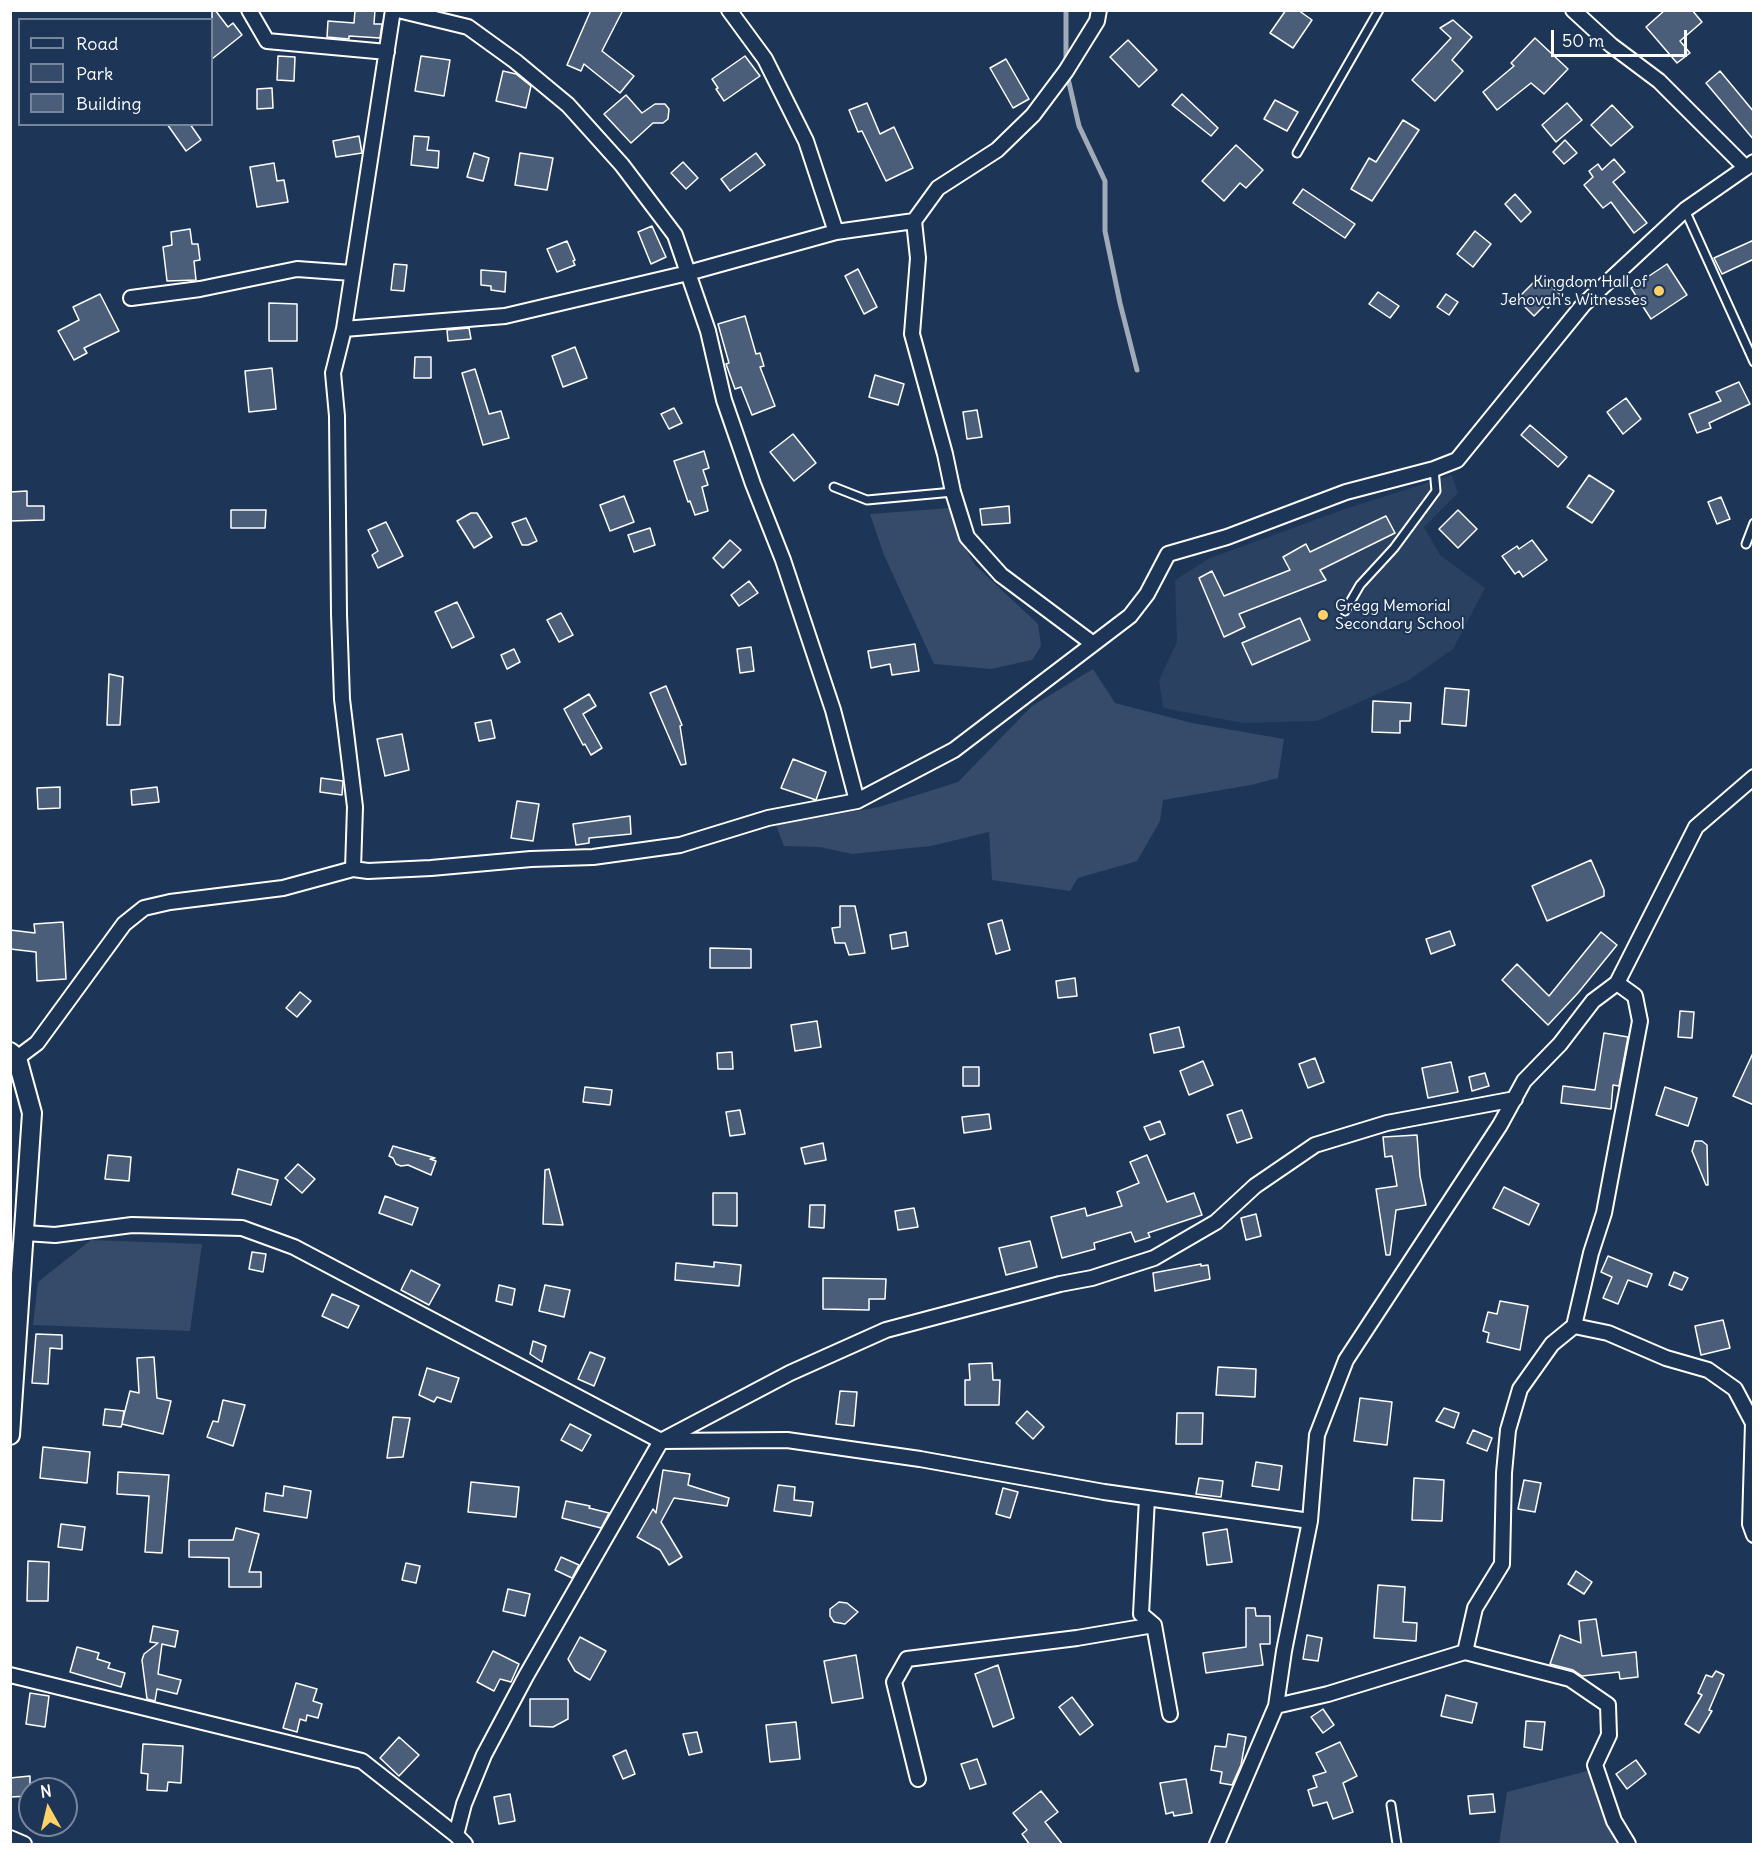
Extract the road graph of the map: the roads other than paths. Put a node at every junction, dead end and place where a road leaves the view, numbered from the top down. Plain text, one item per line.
1 (249, 10) edge
2 (393, 10) edge
3 (398, 10) edge
4 (729, 10) edge
5 (1099, 10) edge
6 (1379, 10) edge
7 (1573, 10) edge
8 (387, 52) junction
9 (1297, 153) dead end
10 (1750, 165) edge
11 (1685, 210) junction
12 (914, 221) junction
13 (836, 232) junction
14 (352, 273) junction
15 (688, 273) junction
16 (131, 298) dead end
17 (344, 329) junction
18 (1754, 362) edge
19 (1434, 469) junction
20 (834, 487) dead end
21 (953, 492) junction
22 (1754, 523) edge
23 (1746, 544) dead end
24 (1346, 610) dead end
25 (1092, 643) junction
26 (1754, 777) edge
27 (857, 801) junction
28 (353, 869) junction
29 (1617, 983) junction
30 (14, 1055) edge
31 (1515, 1099) junction
32 (20, 1244) edge
33 (1574, 1326) junction
34 (10, 1435) edge
35 (661, 1442) junction
36 (1148, 1498) junction
37 (1310, 1521) junction
38 (1754, 1536) edge
39 (1154, 1625) junction
40 (1465, 1652) junction
41 (10, 1675) edge
42 (1276, 1706) junction
43 (1170, 1714) dead end
44 (918, 1779) dead end
45 (1391, 1805) dead end
46 (10, 1838) edge
47 (461, 1840) edge
48 (24, 1845) edge
49 (1217, 1845) edge
50 (1397, 1845) edge
51 (1628, 1845) edge

1 - 8 street
2 - 8 street
3 - 15 street
4 - 13 street
5 - 12 street
6 - 9 lane
7 - 10 street
8 - 14 street
10 - 11 street
11 - 18 lane
11 - 19 street
12 - 13 street
12 - 21 street
13 - 15 street
14 - 16 street
14 - 17 street
15 - 17 street
15 - 27 street
17 - 28 street
19 - 24 lane
19 - 25 street
20 - 21 lane
21 - 25 street
22 - 23 lane
25 - 27 street
26 - 29 street
27 - 28 street
28 - 30 street
29 - 31 street
29 - 33 street
30 - 32 street
31 - 35 street
31 - 37 street
32 - 34 street
32 - 35 street
33 - 38 street
33 - 40 street
35 - 36 street
35 - 47 street
36 - 37 street
36 - 39 street
37 - 42 street
39 - 43 street
39 - 44 street
40 - 42 street
40 - 51 street
41 - 47 street
42 - 49 street
45 - 50 lane
46 - 48 street

